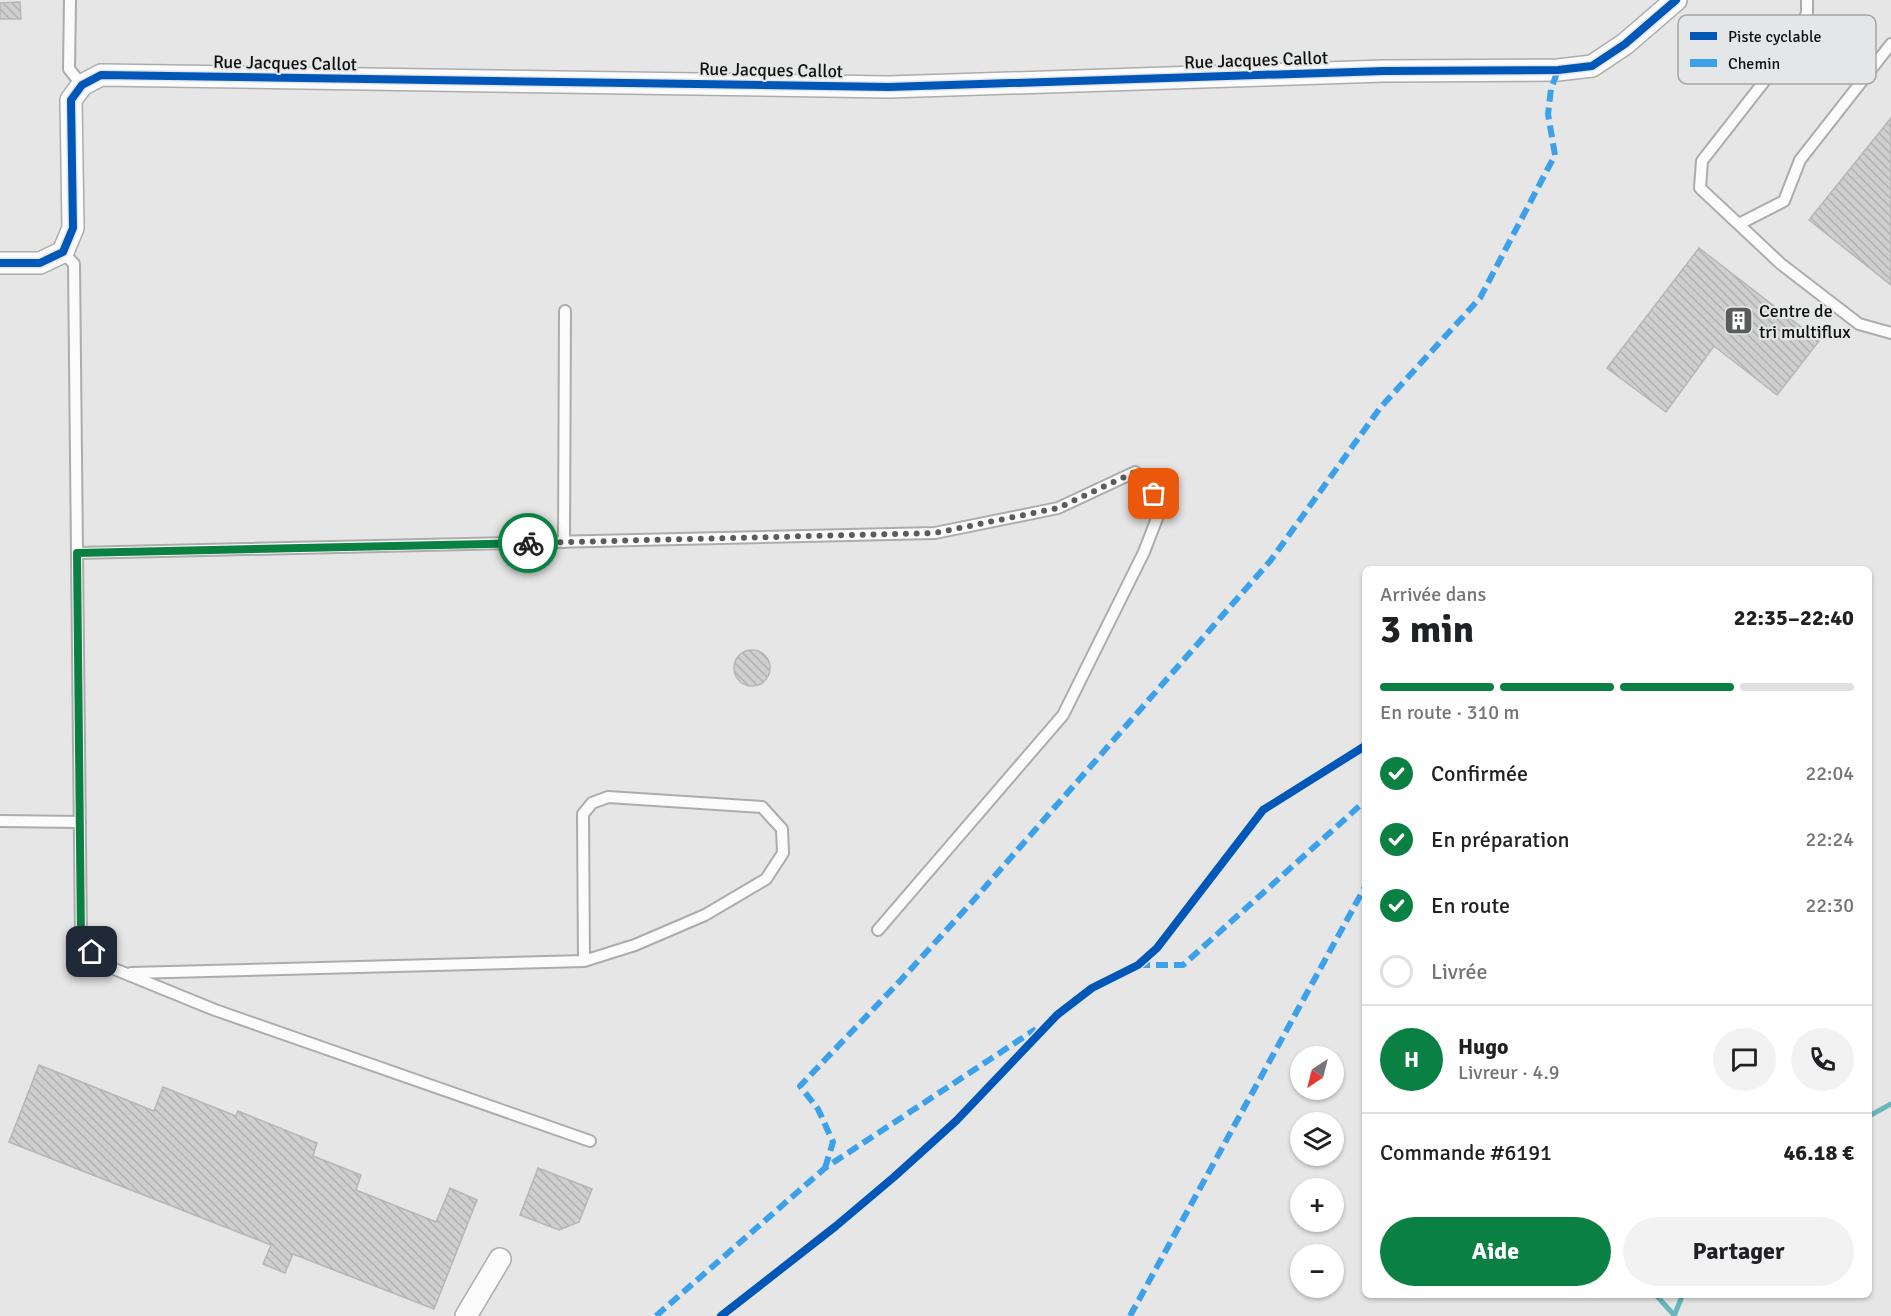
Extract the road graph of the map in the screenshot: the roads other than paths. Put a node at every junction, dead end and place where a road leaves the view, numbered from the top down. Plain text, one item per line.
1 (70, 0) edge
2 (1676, 0) edge
3 (1807, 0) edge
4 (1806, 15) edge
5 (1891, 44) edge
6 (1876, 63) edge
7 (1762, 84) edge
8 (1860, 84) edge
9 (82, 86) junction
10 (1739, 224) junction
11 (63, 252) junction
12 (0, 263) edge
13 (565, 311) dead end
14 (1891, 333) edge
15 (564, 542) junction
16 (77, 553) junction
17 (0, 820) edge
18 (80, 822) junction
19 (878, 930) dead end
20 (584, 961) junction
21 (125, 973) junction
22 (590, 1141) dead end
23 (500, 1259) dead end
24 (466, 1316) edge

1 - 9 lane
2 - 9 street, Rue Jacques Callot
3 - 4 lane
5 - 6 lane
7 - 10 lane
8 - 10 lane
9 - 11 street
10 - 14 lane
11 - 12 street
11 - 16 lane
13 - 15 lane
15 - 16 lane
15 - 19 lane
16 - 18 lane
17 - 18 lane
18 - 21 lane
20 - 20 lane
20 - 21 lane
21 - 22 lane
23 - 24 street

